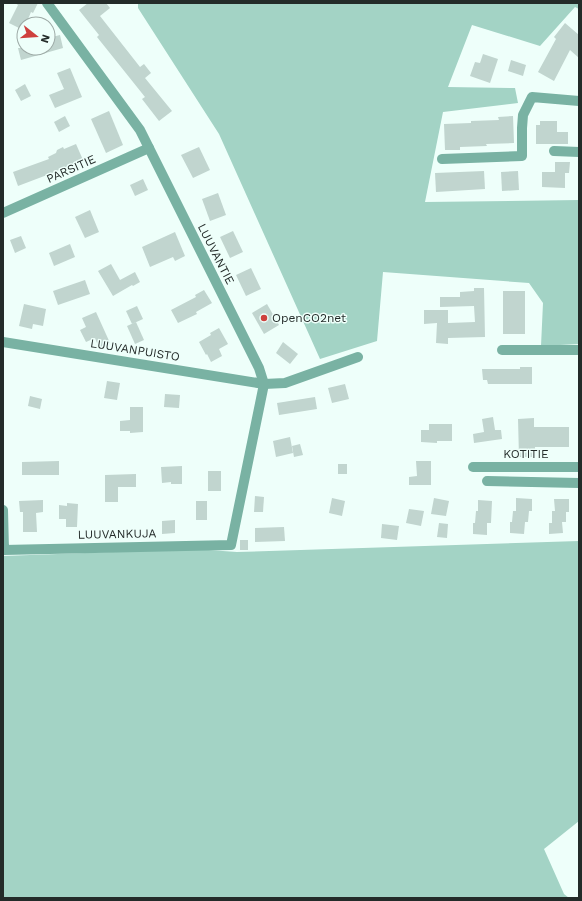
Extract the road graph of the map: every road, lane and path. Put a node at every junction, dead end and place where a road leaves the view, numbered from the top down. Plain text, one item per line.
1 (47, 3) edge
2 (579, 101) edge
3 (149, 148) junction
4 (554, 151) dead end
5 (579, 152) edge
6 (442, 160) dead end
7 (3, 213) edge
8 (3, 342) edge
9 (502, 350) dead end
10 (579, 350) edge
11 (358, 357) dead end
12 (264, 384) junction
13 (473, 467) dead end
14 (551, 467) junction
15 (579, 467) edge
16 (487, 481) dead end
17 (551, 483) junction
18 (579, 483) edge
19 (3, 510) edge
20 (231, 545) joint
21 (4, 550) edge

1 - 3 street, LUUVANTIE
2 - 6 street
3 - 7 street, PARSITIE
3 - 12 street, LUUVANTIE
4 - 5 street
8 - 12 street, LUUVANPUISTO
9 - 10 street
11 - 12 street, LUUVANPUISTO
12 - 20 street, LUUVANTIE
13 - 14 street, KOTITIE
14 - 15 street, KOTITIE
14 - 17 street
16 - 17 street
17 - 18 street
19 - 21 street
20 - 21 street, LUUVANKUJA

